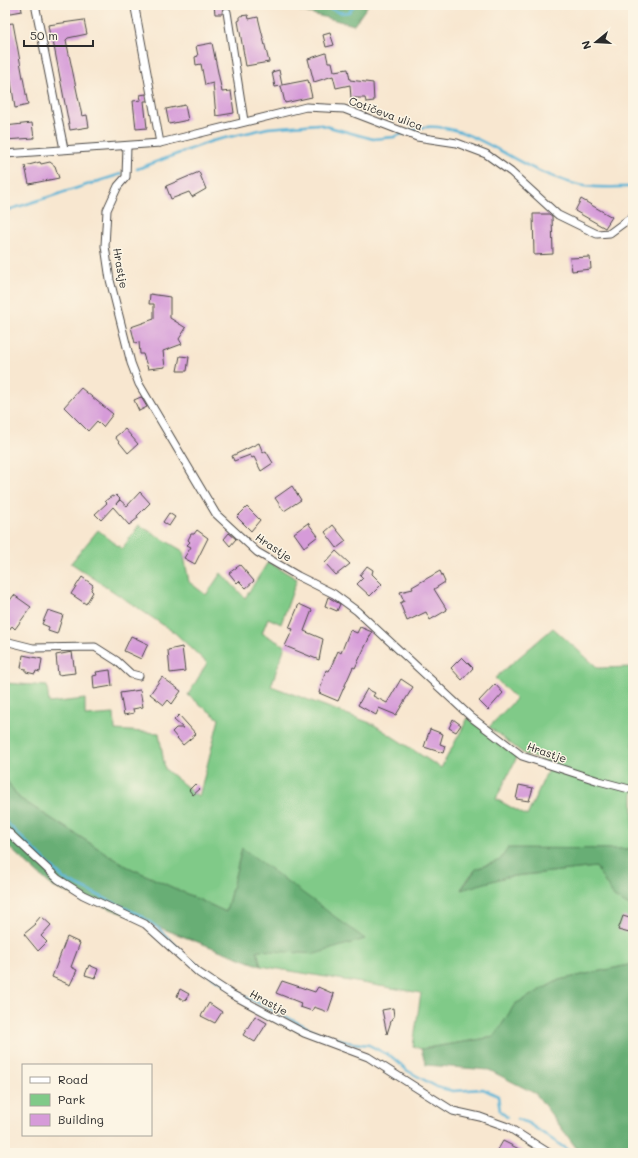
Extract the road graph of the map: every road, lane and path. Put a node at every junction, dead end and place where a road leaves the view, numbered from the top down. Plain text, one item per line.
1 (135, 8) dead end
2 (36, 9) dead end
3 (227, 12) dead end
4 (244, 121) junction
5 (160, 143) junction
6 (127, 146) junction
7 (64, 149) junction
8 (5, 154) edge
9 (633, 216) edge
10 (5, 641) edge
11 (139, 676) dead end
12 (633, 790) edge
13 (5, 829) edge
14 (549, 1153) edge

1 - 5 street
2 - 7 street
3 - 4 street
4 - 5 street, Cotičeva ulica
4 - 9 street, Cotičeva ulica
5 - 6 street, Cotičeva ulica
6 - 7 street, Cotičeva ulica
6 - 12 street, Hrastje
7 - 8 street, Cotičeva ulica
10 - 11 street
13 - 14 street, Hrastje

